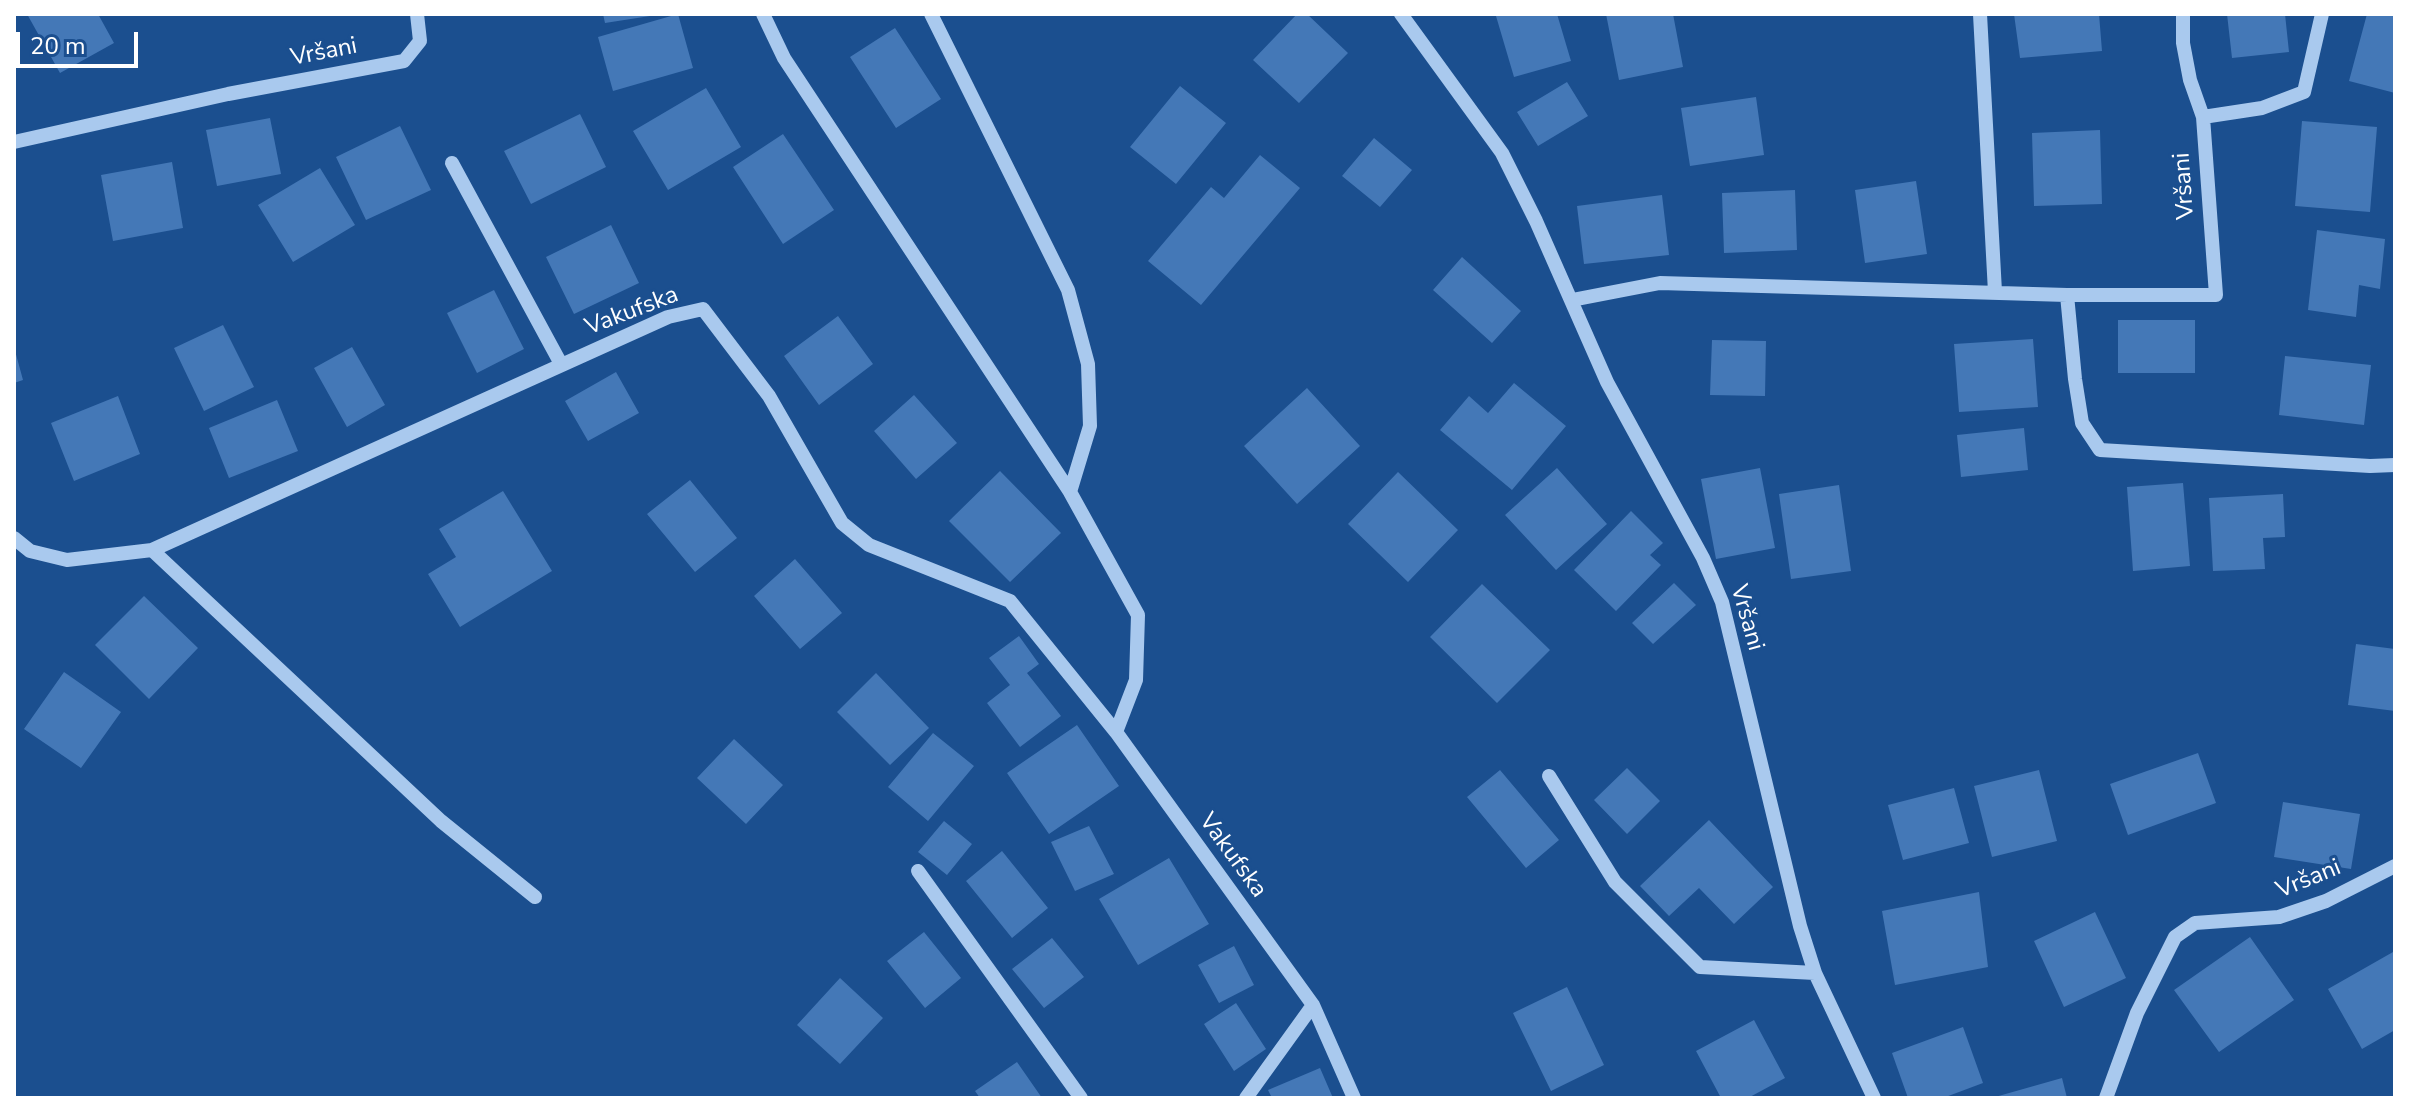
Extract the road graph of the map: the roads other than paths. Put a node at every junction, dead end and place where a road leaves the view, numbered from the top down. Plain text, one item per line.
1 (417, 14) edge
2 (763, 14) edge
3 (931, 14) edge
4 (1401, 14) edge
5 (1980, 14) edge
6 (2183, 14) edge
7 (2322, 14) edge
8 (2203, 117) junction
9 (14, 142) edge
10 (452, 163) dead end
11 (1995, 292) junction
12 (2067, 295) junction
13 (1572, 300) junction
14 (561, 364) junction
15 (2395, 465) edge
16 (1070, 492) junction
17 (14, 538) edge
18 (152, 550) junction
19 (1116, 732) junction
20 (1549, 776) dead end
21 (2395, 866) edge
22 (918, 871) dead end
23 (535, 897) dead end
24 (1815, 973) junction
25 (1313, 1005) junction
26 (1081, 1098) edge
27 (1246, 1098) edge
28 (1354, 1098) edge
29 (1874, 1098) edge
30 (2106, 1098) edge

1 - 9 street, Vršani
2 - 16 street
3 - 16 street
4 - 13 street, Vršani
5 - 11 street
6 - 8 street, Vršani
7 - 8 street, Vršani
8 - 12 street, Vršani
10 - 14 street
11 - 12 street, Vršani
11 - 13 street, Vršani
12 - 15 street
13 - 24 street, Vršani
14 - 18 street, Vakufska
14 - 19 street, Vakufska
16 - 19 street
17 - 18 street, Vakufska
18 - 23 street
19 - 25 street, Vakufska
20 - 24 street
21 - 30 street, Vršani
22 - 26 street
24 - 29 street, Vršani
25 - 27 street
25 - 28 street, Vakufska

